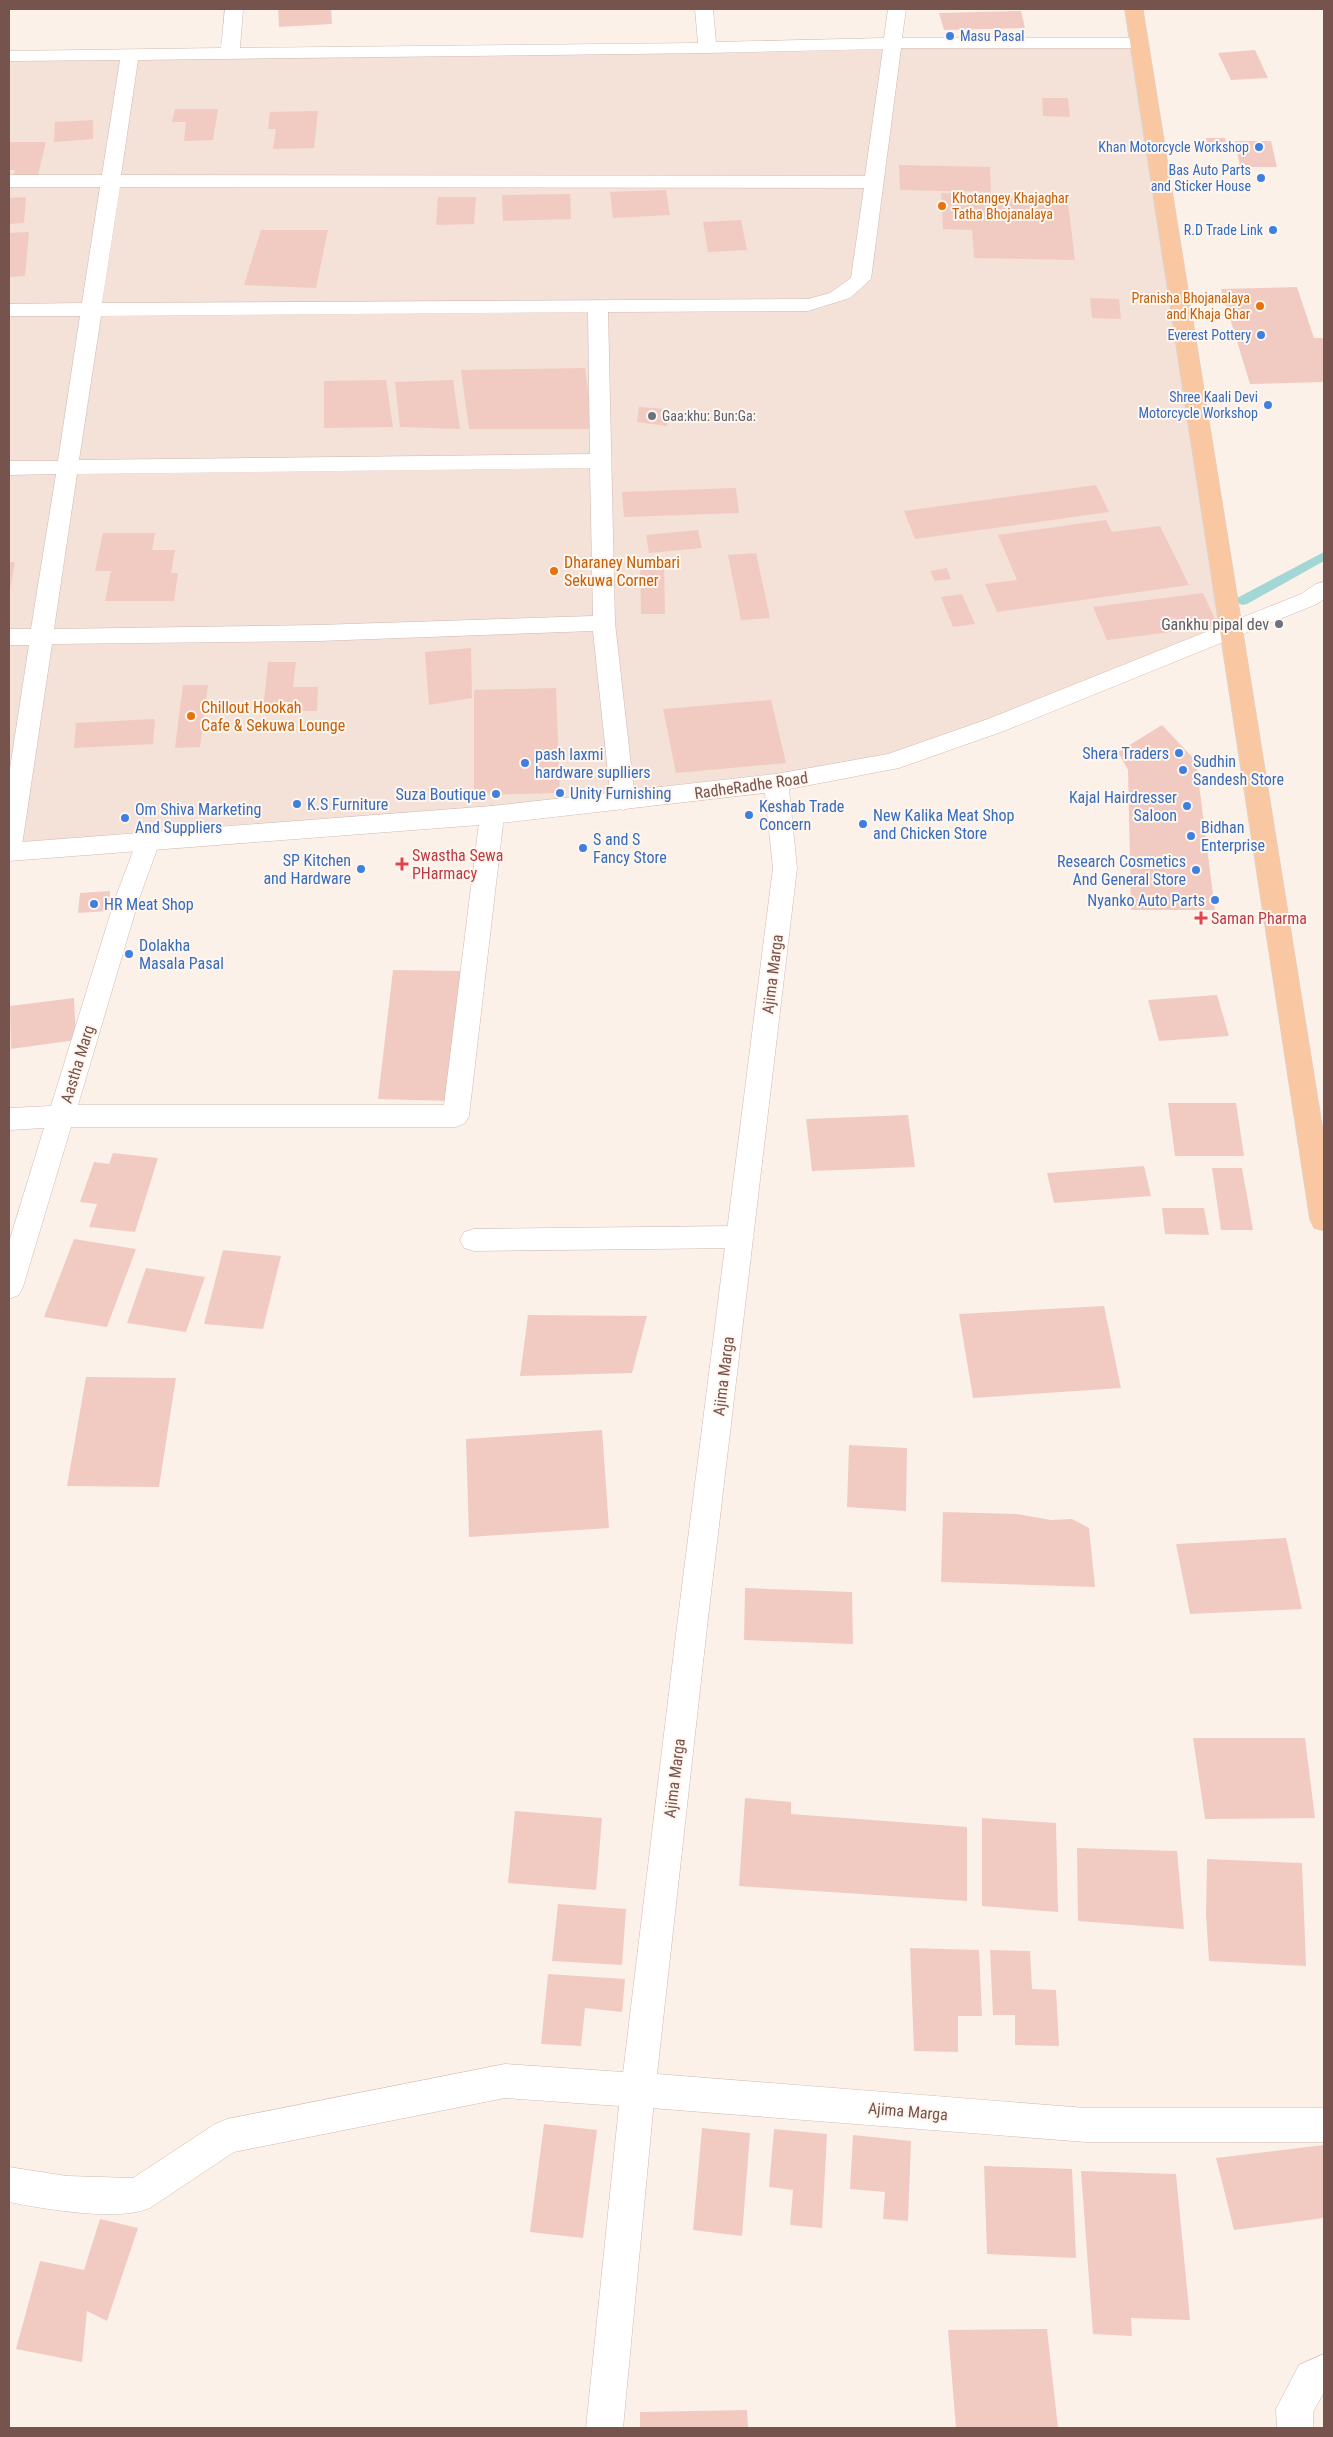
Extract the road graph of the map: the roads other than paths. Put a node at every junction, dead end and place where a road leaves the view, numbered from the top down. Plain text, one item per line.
1 (234, 9) edge
2 (704, 9) edge
3 (896, 9) edge
4 (1134, 9) edge
5 (893, 43) junction
6 (1140, 43) junction
7 (707, 48) junction
8 (130, 55) junction
9 (230, 55) junction
10 (9, 56) edge
11 (111, 180) junction
12 (9, 181) edge
13 (873, 182) junction
14 (598, 308) junction
15 (92, 309) junction
16 (9, 310) edge
17 (601, 462) junction
18 (9, 468) edge
19 (67, 468) junction
20 (1324, 589) edge
21 (604, 622) junction
22 (1230, 629) junction
23 (42, 636) junction
24 (9, 637) edge
25 (776, 784) junction
26 (623, 801) junction
27 (492, 815) junction
28 (148, 841) junction
29 (9, 852) edge
30 (61, 1116) junction
31 (9, 1119) edge
32 (1324, 1220) edge
33 (740, 1237) junction
34 (474, 1240) dead end
35 (9, 1287) edge
36 (638, 2090) junction
37 (1324, 2125) edge
38 (9, 2185) edge
39 (1324, 2372) edge
40 (604, 2428) edge
41 (1295, 2428) edge

1 - 9 street
2 - 7 street
3 - 5 street
4 - 6 main road
5 - 6 street
5 - 7 street
5 - 13 street
6 - 22 main road
7 - 9 street
8 - 9 street
8 - 10 street
8 - 11 street
11 - 12 street
11 - 13 street
11 - 15 street
13 - 14 street
14 - 15 street
14 - 17 street
15 - 16 street
15 - 19 street
17 - 19 street
17 - 21 street
18 - 19 street
19 - 23 street
20 - 22 street, RadheRadhe Road
21 - 23 street
21 - 26 street
22 - 25 street, RadheRadhe Road
22 - 32 main road
23 - 24 street
23 - 29 street
25 - 26 street, RadheRadhe Road
25 - 33 street, Ajima Marga
26 - 27 street, RadheRadhe Road
27 - 28 street, RadheRadhe Road
27 - 30 street
28 - 29 street, RadheRadhe Road
28 - 30 street, Aastha Marg
30 - 31 street
30 - 35 street, Aastha Marg
33 - 34 street
33 - 36 street, Ajima Marga
36 - 37 street, Ajima Marga
36 - 38 street
36 - 40 street
39 - 41 street

